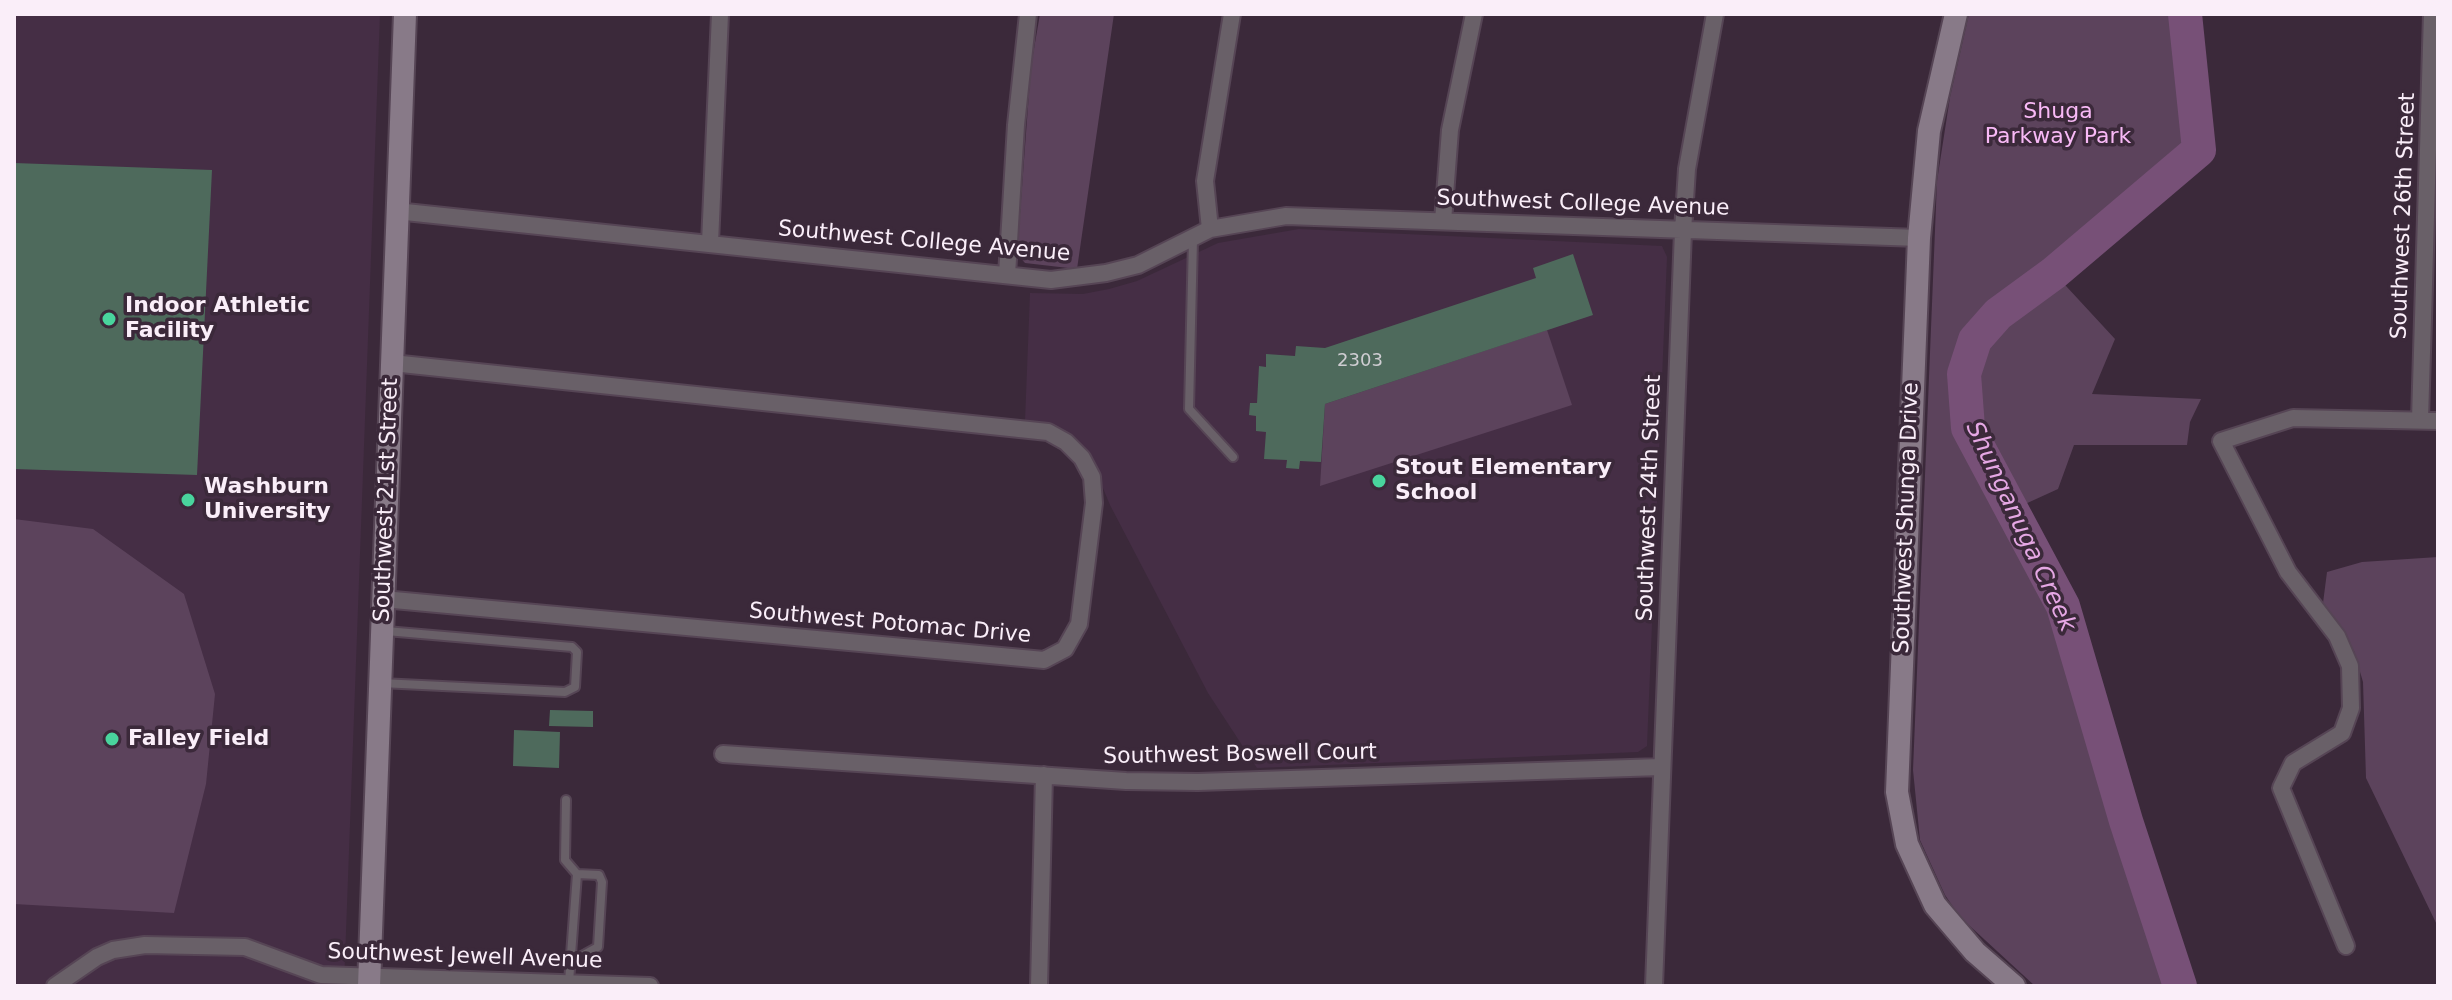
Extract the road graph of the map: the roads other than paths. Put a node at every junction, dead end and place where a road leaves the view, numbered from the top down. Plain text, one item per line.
1 (405, 14) edge
2 (720, 14) edge
3 (1028, 14) edge
4 (1232, 14) edge
5 (1474, 14) edge
6 (1715, 14) edge
7 (1956, 14) edge
8 (2432, 14) edge
9 (396, 211) junction
10 (1443, 221) junction
11 (1210, 229) junction
12 (1683, 231) junction
13 (1193, 238) junction
14 (1919, 238) junction
15 (710, 243) junction
16 (1007, 275) junction
17 (392, 363) junction
18 (2420, 420) junction
19 (2438, 421) edge
20 (1233, 457) dead end
21 (383, 599) junction
22 (382, 631) junction
23 (380, 683) junction
24 (723, 754) dead end
25 (1661, 767) junction
26 (1044, 775) junction
27 (566, 800) dead end
28 (577, 874) junction
29 (2346, 946) dead end
30 (571, 962) junction
31 (370, 980) edge
32 (569, 982) junction
33 (55, 986) edge
34 (650, 986) edge
35 (1039, 986) edge
36 (1654, 986) edge
37 (2014, 986) edge

1 - 9 street, Southwest 21st Street
2 - 15 street
3 - 16 street
4 - 11 street
5 - 10 street
6 - 12 street, Southwest 24th Street
7 - 14 street, Southwest Shunga Drive
8 - 18 street, Southwest 26th Street
9 - 15 street, Southwest College Avenue
9 - 17 street, Southwest 21st Street
10 - 11 street, Southwest College Avenue
10 - 12 street, Southwest College Avenue
11 - 13 street, Southwest College Avenue
12 - 14 street, Southwest College Avenue
12 - 25 street, Southwest 24th Street
13 - 16 street, Southwest College Avenue
13 - 20 lane
14 - 37 street, Southwest Shunga Drive
15 - 16 street, Southwest College Avenue
17 - 21 street, Southwest 21st Street
17 - 21 street, Southwest Potomac Drive
18 - 19 street
18 - 29 street
21 - 22 street, Southwest 21st Street
22 - 23 street, Southwest 21st Street
22 - 23 lane
23 - 31 street, Southwest 21st Street
24 - 26 street, Southwest Boswell Court
25 - 26 street, Southwest Boswell Court
25 - 36 street, Southwest 24th Street
26 - 35 street
27 - 28 lane
28 - 30 lane
28 - 30 lane
30 - 32 lane
31 - 32 street, Southwest Jewell Avenue
31 - 33 street, Southwest Jewell Avenue
32 - 34 street, Southwest Jewell Avenue

